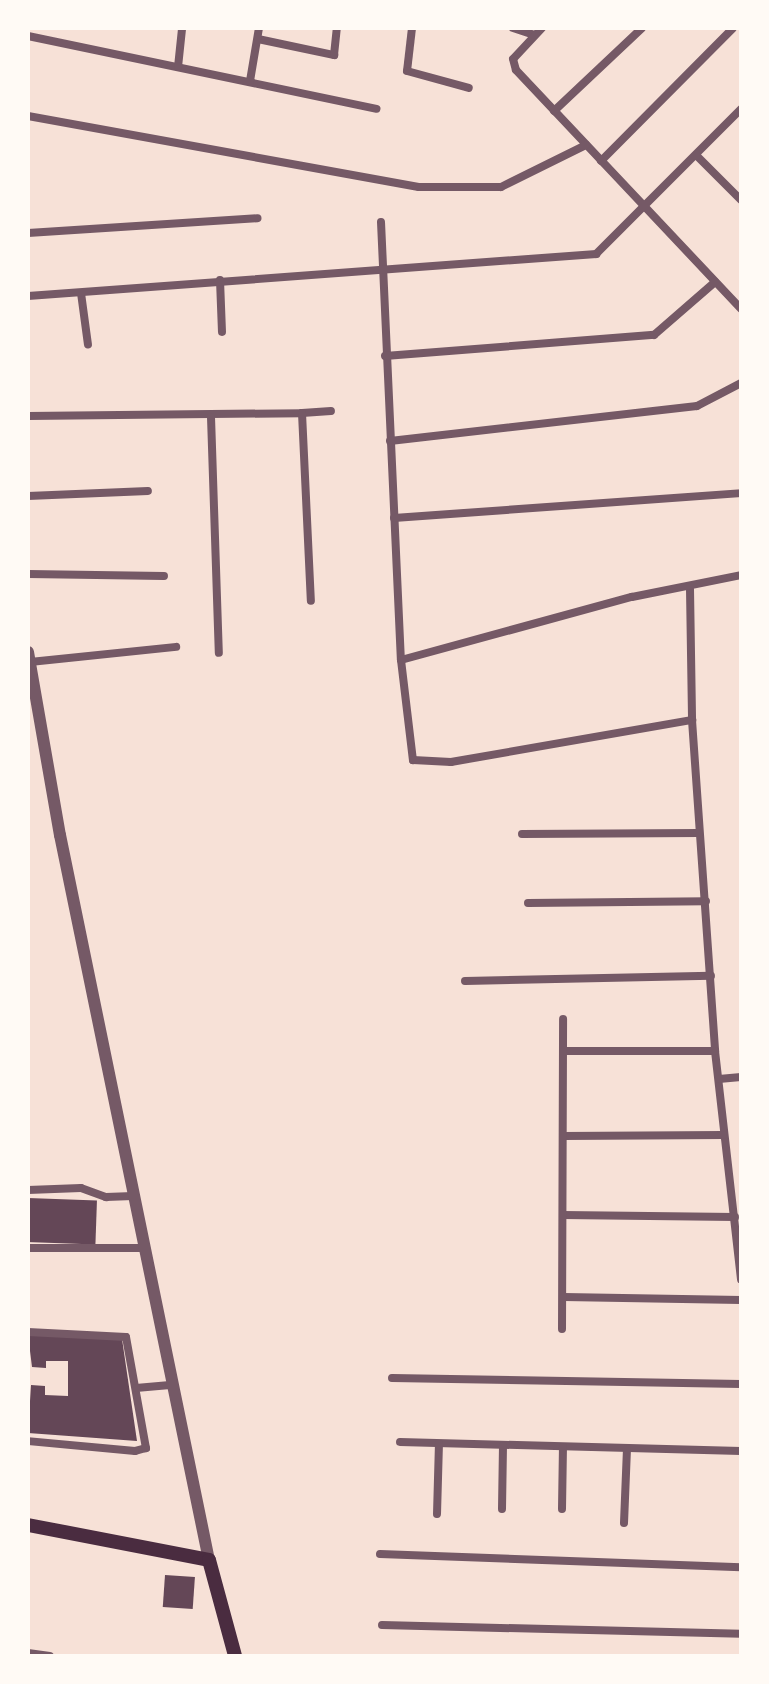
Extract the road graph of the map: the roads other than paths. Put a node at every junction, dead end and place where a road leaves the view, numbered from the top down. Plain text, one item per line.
1 (182, 28) edge
2 (259, 28) edge
3 (337, 28) edge
4 (412, 28) edge
5 (513, 28) edge
6 (642, 28) edge
7 (733, 28) edge
8 (539, 31) edge
9 (28, 36) edge
10 (258, 39) junction
11 (178, 67) junction
12 (250, 81) junction
13 (469, 88) dead end
14 (376, 109) dead end
15 (741, 109) edge
16 (554, 111) junction
17 (28, 116) edge
18 (586, 145) junction
19 (696, 155) junction
20 (601, 161) junction
21 (741, 200) edge
22 (645, 207) junction
23 (258, 218) dead end
24 (381, 222) dead end
25 (28, 233) edge
26 (380, 272) junction
27 (220, 280) junction
28 (715, 282) junction
29 (81, 293) junction
30 (28, 296) edge
31 (741, 309) edge
32 (222, 332) dead end
33 (88, 345) dead end
34 (385, 356) junction
35 (741, 383) edge
36 (331, 411) dead end
37 (302, 413) junction
38 (28, 416) edge
39 (211, 417) junction
40 (390, 441) junction
41 (148, 491) dead end
42 (741, 493) edge
43 (28, 496) edge
44 (394, 518) junction
45 (28, 574) edge
46 (741, 575) edge
47 (164, 576) dead end
48 (690, 589) junction
49 (311, 601) dead end
50 (176, 647) dead end
51 (219, 653) dead end
52 (29, 657) edge
53 (401, 660) junction
54 (692, 720) junction
55 (699, 833) junction
56 (522, 834) dead end
57 (706, 901) junction
58 (528, 903) dead end
59 (711, 976) junction
60 (465, 981) dead end
61 (563, 1019) dead end
62 (563, 1051) junction
63 (715, 1051) junction
64 (741, 1077) edge
65 (719, 1079) junction
66 (723, 1135) junction
67 (563, 1136) junction
68 (28, 1190) edge
69 (737, 1193) edge
70 (133, 1196) junction
71 (563, 1215) junction
72 (735, 1217) junction
73 (28, 1248) edge
74 (144, 1248) junction
75 (741, 1280) edge
76 (564, 1297) junction
77 (741, 1300) edge
78 (562, 1329) dead end
79 (28, 1332) edge
80 (392, 1378) dead end
81 (741, 1384) edge
82 (173, 1385) junction
83 (136, 1388) junction
84 (28, 1441) edge
85 (400, 1442) dead end
86 (439, 1444) junction
87 (503, 1446) junction
88 (563, 1447) junction
89 (627, 1449) junction
90 (741, 1451) edge
91 (502, 1509) dead end
92 (562, 1509) dead end
93 (437, 1514) dead end
94 (624, 1523) dead end
95 (28, 1525) edge
96 (380, 1554) dead end
97 (209, 1560) junction
98 (741, 1567) edge
99 (382, 1625) dead end
100 (741, 1634) edge
101 (28, 1653) edge
102 (50, 1656) edge
103 (235, 1656) edge

1 - 11 street
2 - 10 street
3 - 10 street
4 - 13 street
5 - 8 street
6 - 16 street
7 - 20 street
8 - 16 street
9 - 11 street
10 - 12 street
11 - 12 street
12 - 14 street
15 - 19 street
16 - 18 street
17 - 18 street
18 - 20 street
19 - 21 street
19 - 22 street
20 - 22 street
22 - 26 street
22 - 28 street
23 - 25 street
24 - 26 street
26 - 27 street
26 - 34 street
27 - 29 street
27 - 32 street
28 - 31 street
28 - 34 street
29 - 30 street
29 - 33 street
34 - 40 street
35 - 40 street
36 - 37 street
37 - 39 street
37 - 49 street
38 - 39 street
39 - 51 street
40 - 44 street
41 - 43 street
42 - 44 street
44 - 53 street
45 - 47 street
46 - 48 street
48 - 53 street
48 - 54 street
50 - 52 street
52 - 70 street
53 - 54 street
54 - 55 street
55 - 56 street
55 - 57 street
57 - 58 street
57 - 59 street
59 - 60 street
59 - 63 street
61 - 62 street
62 - 63 street
62 - 67 street
63 - 65 street
64 - 65 street
65 - 66 street
66 - 67 street
66 - 69 street
67 - 71 street
68 - 70 street
69 - 72 street
70 - 74 street
71 - 72 street
71 - 76 street
72 - 75 street
73 - 74 street
74 - 82 street
76 - 77 street
76 - 78 street
79 - 83 street
80 - 81 street
82 - 83 street
82 - 97 street
83 - 84 street
85 - 86 street
86 - 87 street
86 - 93 street
87 - 88 street
87 - 91 street
88 - 89 street
88 - 92 street
89 - 90 street
89 - 94 street
95 - 97 main road
96 - 98 street
97 - 103 main road
99 - 100 street
101 - 102 street

